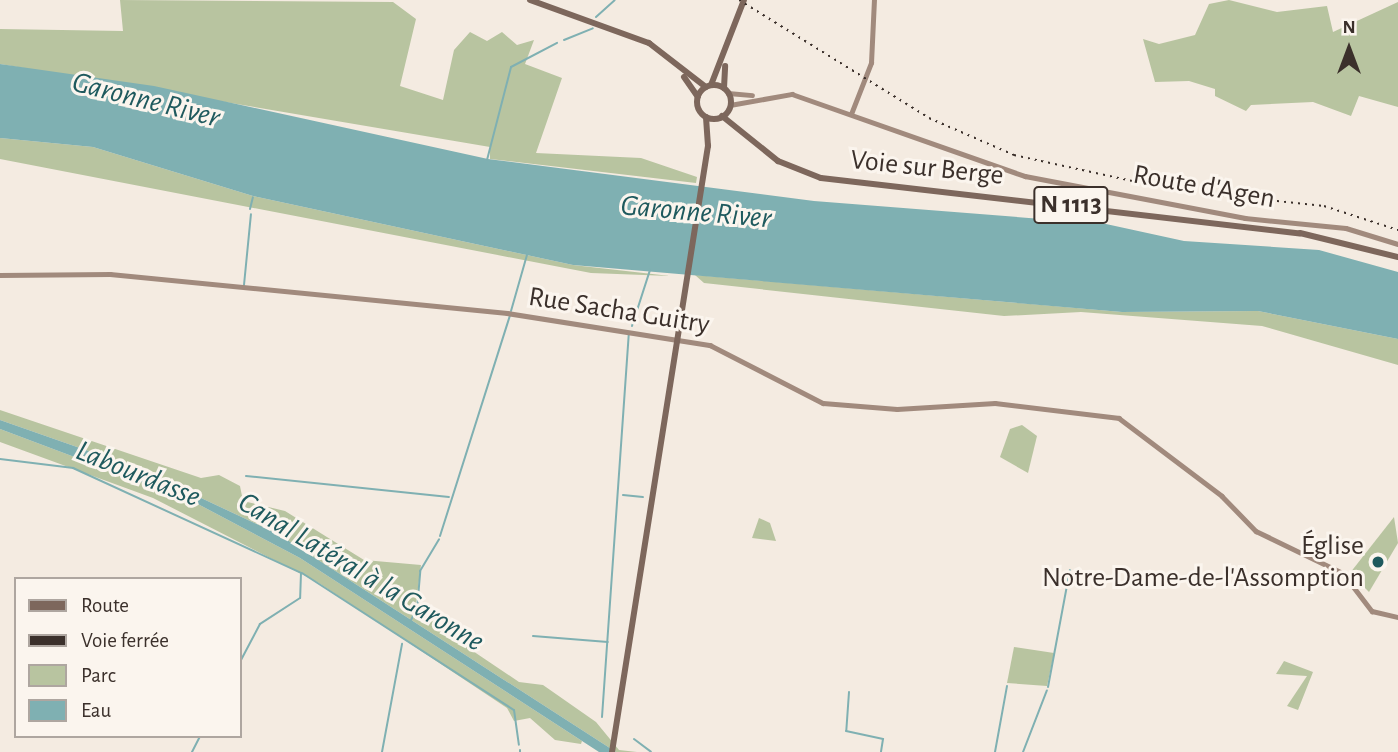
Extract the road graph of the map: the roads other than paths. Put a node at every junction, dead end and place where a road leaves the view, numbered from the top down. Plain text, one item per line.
1 (530, 0) edge
2 (744, 0) edge
3 (874, 0) edge
4 (731, 39) junction
5 (667, 56) junction
6 (709, 86) junction
7 (726, 90) junction
8 (763, 94) junction
9 (698, 97) junction
10 (730, 107) junction
11 (851, 114) junction
12 (706, 117) junction
13 (719, 117) junction
14 (751, 140) junction
15 (707, 148) junction
16 (1398, 244) edge
17 (1398, 257) edge
18 (0, 275) edge
19 (1398, 617) edge
20 (612, 752) edge

1 - 5 main road
2 - 4 main road
3 - 11 street
4 - 6 main road
4 - 7 main road
5 - 6 main road
5 - 9 main road
6 - 7 main road
6 - 9 main road
7 - 8 street, Route d'Agen
7 - 10 main road
8 - 10 street, Route d'Agen
8 - 11 street, Route d'Agen
9 - 12 main road
10 - 13 main road
10 - 14 main road, N 1113
11 - 16 street, Route d'Agen
12 - 13 main road
12 - 15 main road
13 - 14 main road, N 1113
13 - 15 main road
14 - 17 main road, Voie sur Berge / N 1113
15 - 20 main road
18 - 19 street, Rue Sacha Guitry

